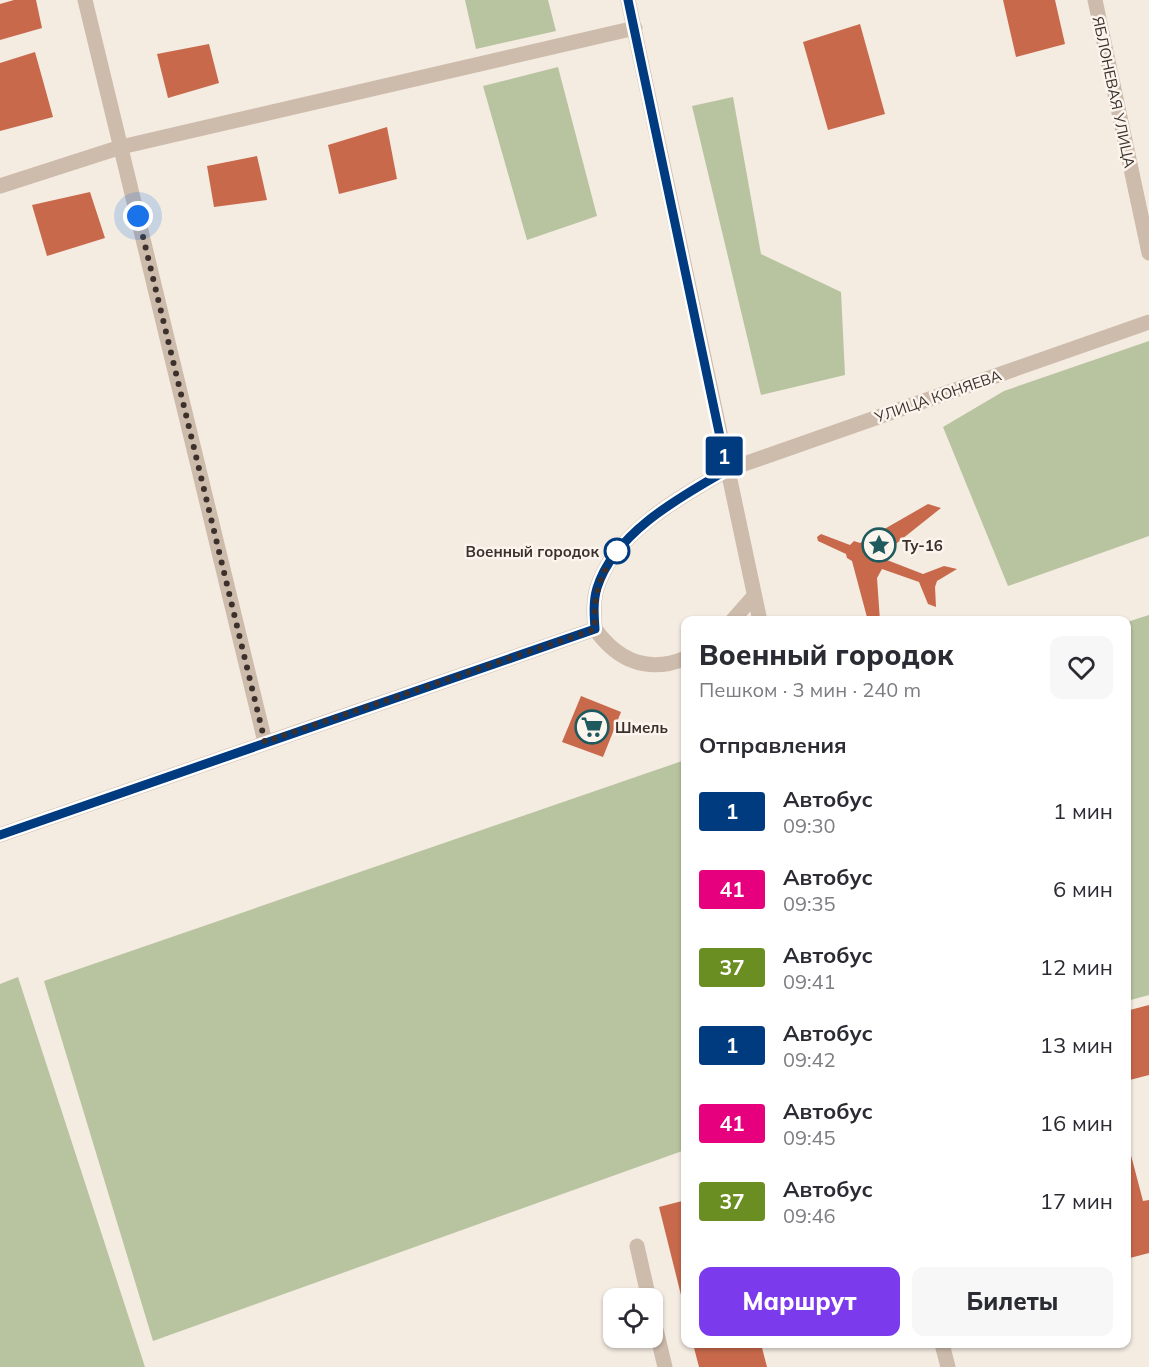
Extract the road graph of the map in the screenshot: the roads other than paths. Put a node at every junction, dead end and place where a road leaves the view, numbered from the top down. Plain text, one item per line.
1 (85, 0) edge
2 (628, 0) edge
3 (1095, 0) edge
4 (635, 28) junction
5 (121, 147) junction
6 (0, 186) edge
7 (1149, 254) edge
8 (1149, 322) edge
9 (727, 470) junction
10 (754, 596) junction
11 (736, 616) edge
12 (759, 616) edge
13 (595, 629) junction
14 (681, 659) edge
15 (265, 742) junction
16 (0, 835) edge
17 (637, 1246) dead end
18 (647, 1288) edge
19 (660, 1348) edge
20 (943, 1348) edge
21 (665, 1367) edge
22 (948, 1367) edge

1 - 5 street
2 - 4 street
3 - 7 street, ЯБЛОНЕВАЯ УЛИЦА
4 - 5 street
4 - 9 street
5 - 6 street
5 - 15 street
8 - 9 street, УЛИЦА КОНЯЕВА
9 - 10 street
9 - 13 street, УЛИЦА КОНЯЕВА
10 - 11 street
10 - 12 street
13 - 14 street
13 - 15 street
15 - 16 street
17 - 18 street
19 - 21 street
20 - 22 street

